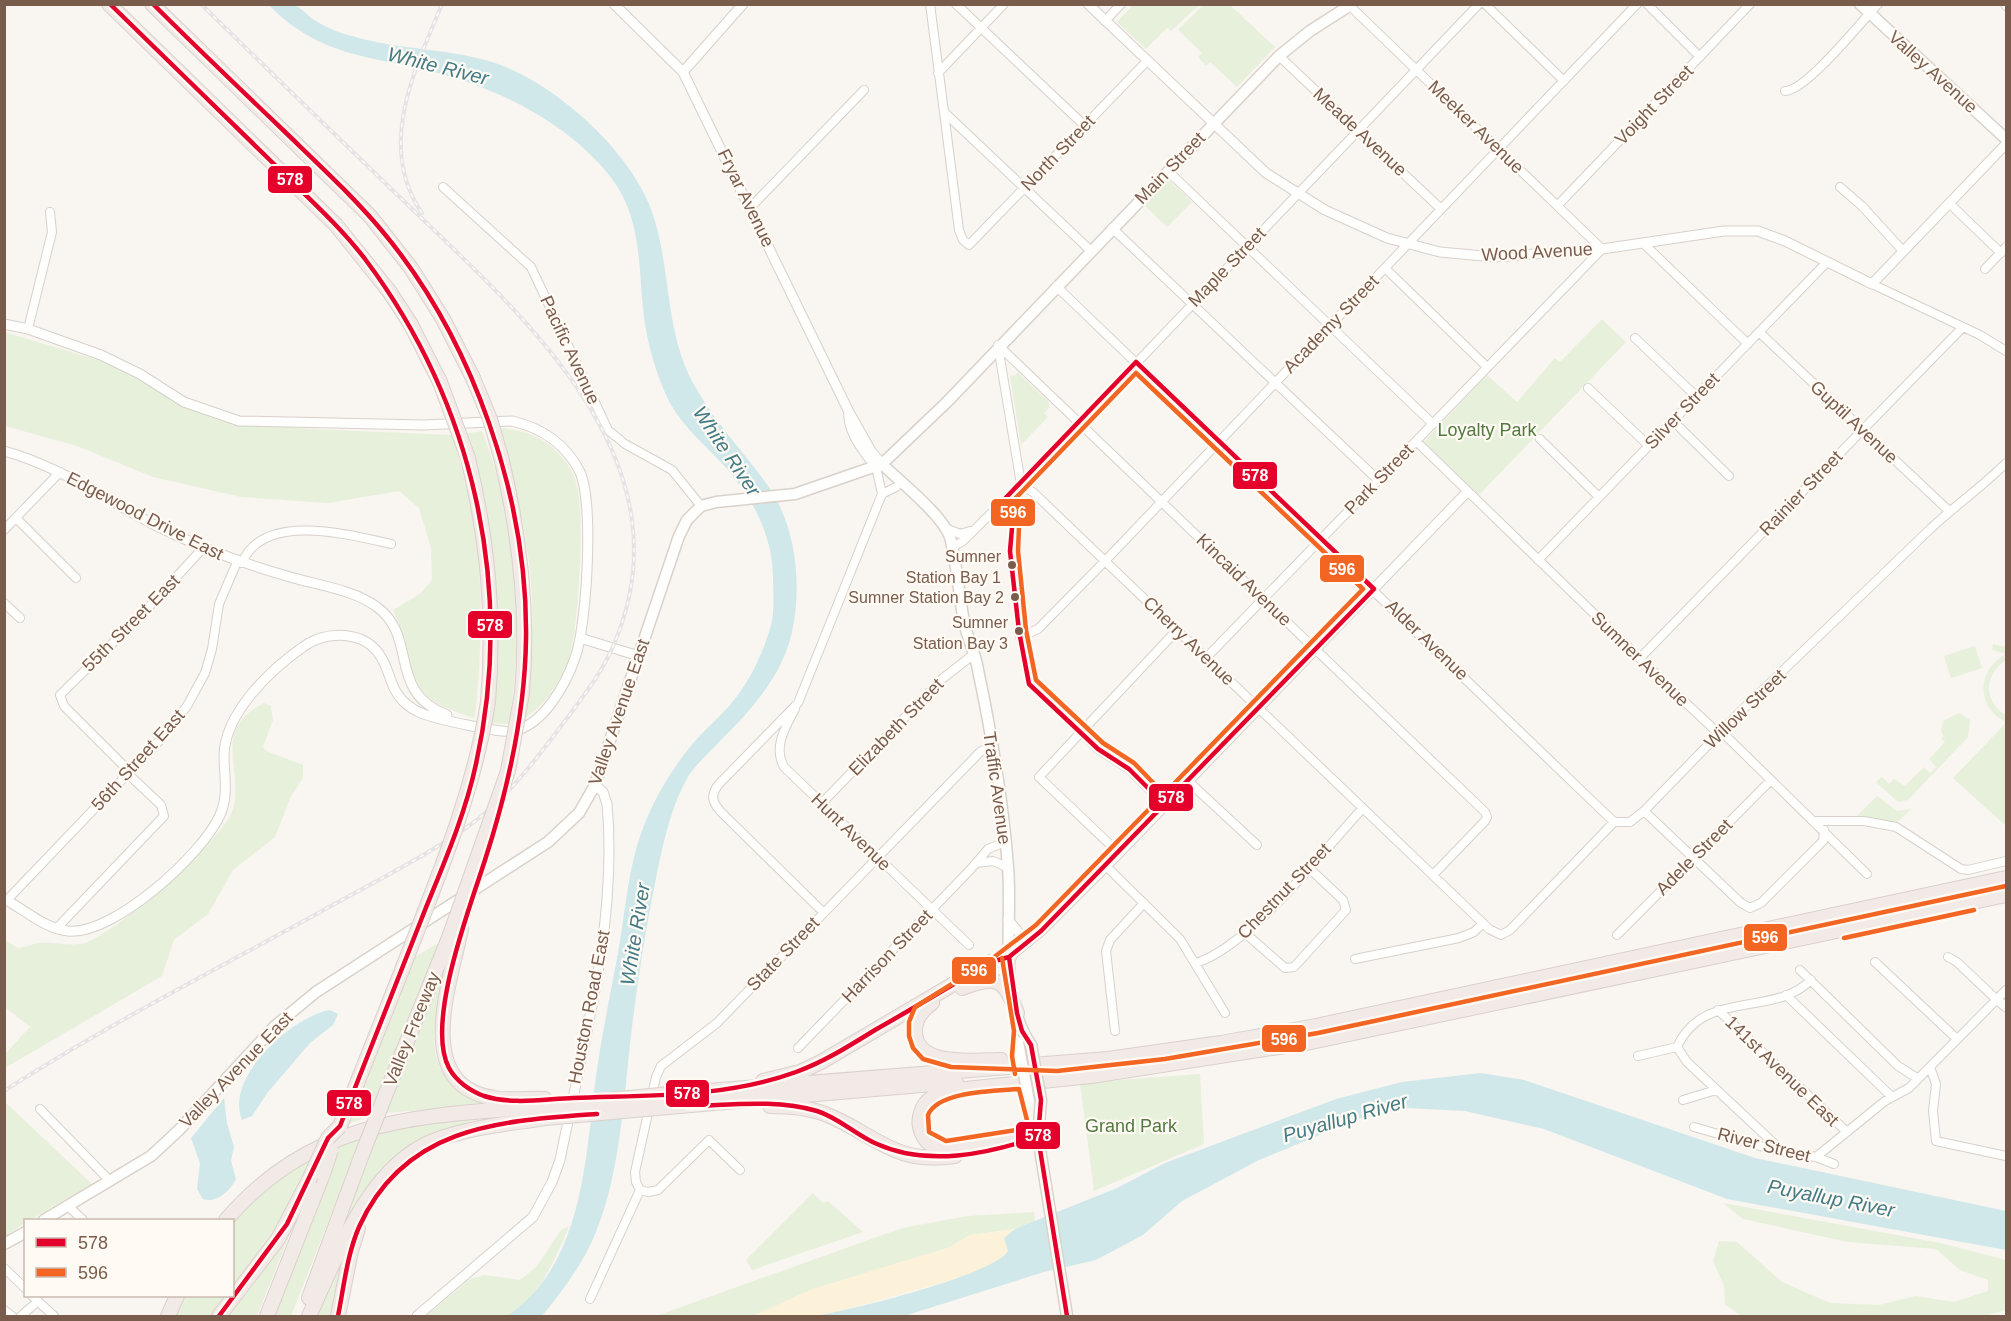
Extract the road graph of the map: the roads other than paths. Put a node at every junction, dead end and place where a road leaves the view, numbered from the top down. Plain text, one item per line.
1 (110, 4) edge
2 (152, 4) edge
3 (614, 4) edge
4 (743, 4) edge
5 (930, 4) edge
6 (956, 4) edge
7 (1005, 4) edge
8 (1088, 4) edge
9 (1121, 4) edge
10 (1479, 4) edge
11 (1485, 4) edge
12 (1637, 4) edge
13 (1647, 4) edge
14 (1750, 4) edge
15 (1860, 4) edge
16 (1878, 4) edge
17 (1351, 5) edge
18 (1870, 14) junction
19 (1105, 21) junction
20 (982, 28) junction
21 (1279, 56) junction
22 (1700, 57) junction
23 (1147, 61) junction
24 (1416, 70) junction
25 (683, 72) junction
26 (938, 73) junction
27 (1564, 81) junction
28 (864, 90) dead end
29 (1785, 91) dead end
30 (944, 112) junction
31 (1212, 125) junction
32 (1085, 126) junction
33 (1358, 130) junction
34 (2007, 139) edge
35 (2007, 144) edge
36 (1498, 149) junction
37 (1168, 171) junction
38 (443, 187) dead end
39 (1840, 187) dead end
40 (1024, 188) junction
41 (1297, 194) junction
42 (1950, 204) junction
43 (1558, 205) junction
44 (751, 207) junction
45 (1441, 209) junction
46 (50, 212) dead end
47 (1112, 228) junction
48 (1643, 243) junction
49 (1408, 244) junction
50 (1247, 246) junction
51 (1602, 249) junction
52 (1090, 250) junction
53 (2004, 250) edge
54 (1904, 251) junction
55 (1826, 263) junction
56 (1384, 268) junction
57 (1985, 269) dead end
58 (1872, 284) junction
59 (1056, 286) junction
60 (1192, 303) junction
61 (4, 324) edge
62 (1330, 326) junction
63 (1964, 327) junction
64 (28, 329) junction
65 (1759, 332) junction
66 (1635, 338) dead end
67 (1748, 344) junction
68 (998, 345) junction
69 (2007, 351) edge
70 (1136, 362) junction
71 (1487, 368) junction
72 (1275, 383) junction
73 (1588, 388) dead end
74 (1697, 397) junction
75 (1079, 422) junction
76 (1673, 422) junction
77 (1433, 424) junction
78 (1863, 430) junction
79 (1540, 439) dead end
80 (1220, 441) junction
81 (1416, 441) junction
82 (1649, 446) junction
83 (4, 451) edge
84 (2007, 463) edge
85 (883, 470) junction
86 (60, 472) junction
87 (1729, 476) dead end
88 (1378, 480) junction
89 (1021, 484) junction
90 (896, 487) junction
91 (1467, 492) junction
92 (882, 494) junction
93 (1599, 496) junction
94 (1162, 502) junction
95 (701, 506) junction
96 (1949, 511) junction
97 (16, 519) junction
98 (944, 528) junction
99 (4, 530) edge
100 (974, 530) junction
101 (1322, 539) junction
102 (391, 544) dead end
103 (203, 548) junction
104 (951, 548) junction
105 (1538, 560) junction
106 (1105, 561) junction
107 (239, 562) junction
108 (76, 578) dead end
109 (1374, 589) junction
110 (1263, 599) junction
111 (4, 603) edge
112 (20, 618) dead end
113 (1177, 630) junction
114 (580, 638) junction
115 (1020, 638) dead end
116 (1316, 649) junction
117 (974, 654) junction
118 (639, 656) junction
119 (1206, 658) junction
120 (1640, 658) junction
121 (798, 702) junction
122 (1258, 708) junction
123 (466, 723) junction
124 (1081, 732) junction
125 (1718, 734) junction
126 (993, 748) junction
127 (128, 772) junction
128 (1772, 780) junction
129 (1188, 781) junction
130 (595, 785) junction
131 (822, 803) junction
132 (1165, 805) junction
133 (1363, 808) junction
134 (1644, 810) junction
135 (1815, 821) junction
136 (1614, 822) junction
137 (1824, 830) junction
138 (1005, 842) junction
139 (1257, 845) dead end
140 (1119, 853) junction
141 (877, 857) junction
142 (1693, 858) junction
143 (2007, 861) edge
144 (976, 863) junction
145 (1106, 866) junction
146 (1008, 868) junction
147 (1309, 868) junction
148 (1867, 874) dead end
149 (1433, 875) junction
150 (2007, 878) edge
151 (2007, 895) edge
152 (6, 900) edge
153 (1144, 903) junction
154 (932, 909) junction
155 (823, 912) junction
156 (1007, 919) junction
157 (1483, 923) junction
158 (56, 929) junction
159 (1041, 931) junction
160 (455, 932) junction
161 (1245, 933) junction
162 (1617, 935) dead end
163 (969, 945) dead end
164 (1009, 957) junction
165 (1948, 957) dead end
166 (1355, 959) dead end
167 (1875, 962) dead end
168 (1196, 963) junction
169 (1800, 970) dead end
170 (1811, 980) junction
171 (954, 990) junction
172 (2007, 990) edge
173 (1786, 995) junction
174 (1997, 1000) junction
175 (2007, 1007) edge
176 (1718, 1010) junction
177 (1017, 1013) junction
178 (1225, 1013) dead end
179 (1115, 1031) dead end
180 (1020, 1036) junction
181 (1957, 1039) junction
182 (798, 1047) dead end
183 (1677, 1047) junction
184 (1638, 1056) dead end
185 (1057, 1064) junction
186 (1930, 1067) junction
187 (1111, 1072) junction
188 (1917, 1078) junction
189 (1716, 1090) junction
190 (698, 1092) junction
191 (1892, 1097) junction
192 (1035, 1100) junction
193 (1683, 1100) dead end
194 (669, 1101) junction
195 (684, 1106) junction
196 (548, 1108) junction
197 (40, 1109) dead end
198 (340, 1126) junction
199 (1694, 1127) dead end
200 (1037, 1131) junction
201 (1846, 1132) junction
202 (459, 1133) junction
203 (1781, 1150) junction
204 (2007, 1156) edge
205 (1816, 1157) junction
206 (1834, 1164) dead end
207 (740, 1170) dead end
208 (110, 1181) junction
209 (640, 1190) junction
210 (68, 1206) junction
211 (47, 1219) edge
212 (81, 1219) edge
213 (228, 1219) edge
214 (24, 1233) edge
215 (4, 1244) edge
216 (4, 1268) edge
217 (24, 1286) edge
218 (177, 1297) edge
219 (35, 1298) edge
220 (590, 1299) dead end
221 (4, 1310) edge
222 (12, 1317) edge
223 (21, 1317) edge
224 (54, 1317) edge
225 (168, 1317) edge
226 (219, 1317) edge
227 (267, 1317) edge
228 (301, 1317) edge
229 (309, 1317) edge
230 (338, 1317) edge
231 (417, 1317) edge
232 (1067, 1317) edge

1 - 198 highway, Valley Freeway, bridge
2 - 160 highway, bridge
3 - 25 street, Fryar Avenue
4 - 25 street
5 - 26 street
6 - 20 street
7 - 20 street
8 - 19 street, Wood Avenue
9 - 19 street
10 - 24 street, Maple Street
11 - 27 street
12 - 27 street, Academy Street
13 - 22 street
14 - 22 street, Voight Street
15 - 18 main road, Valley Avenue
16 - 18 street
17 - 21 main road, Main Street
17 - 24 street, Meeker Avenue
18 - 29 street
18 - 34 main road, Valley Avenue
19 - 23 street, Wood Avenue
20 - 26 street
20 - 32 street
21 - 31 main road, Main Street
21 - 33 street, Meade Avenue
22 - 43 street, Voight Street
23 - 31 street, Wood Avenue
23 - 32 street, North Street
24 - 33 street, Maple Street
24 - 36 street, Meeker Avenue
25 - 44 street, Fryar Avenue
26 - 30 street
27 - 36 street, Academy Street
28 - 44 street
30 - 40 street
30 - 40 street, North Street
31 - 37 main road, Main Street
31 - 41 street, Wood Avenue
32 - 40 street, North Street
33 - 41 street, Maple Street
33 - 45 street, Meade Avenue
35 - 42 street
36 - 43 street, Meeker Avenue
36 - 45 street, Academy Street
37 - 47 main road, Main Street
37 - 50 street
38 - 95 street, Pacific Avenue
39 - 54 street
40 - 52 street
41 - 49 street, Wood Avenue
41 - 50 street, Maple Street
42 - 53 street
42 - 54 street
43 - 51 street, Meeker Avenue
44 - 85 street, Fryar Avenue
45 - 49 street, Academy Street
46 - 64 street
47 - 52 main road, Main Street
47 - 60 street
48 - 51 street, Wood Avenue
48 - 55 street, Wood Avenue
48 - 67 street
49 - 51 street, Wood Avenue
49 - 56 street, Academy Street
50 - 60 street, Maple Street
50 - 62 street
51 - 71 street, Park Street
52 - 59 main road, Main Street
53 - 57 street
54 - 58 street
55 - 58 street, Wood Avenue
55 - 65 street, Silver Street
56 - 62 street, Academy Street
56 - 71 street
58 - 63 street, Wood Avenue
59 - 68 main road, Main Street
59 - 70 street, Alder Avenue
60 - 70 street, Maple Street
60 - 72 street
61 - 64 street
62 - 72 street, Academy Street
62 - 77 street
63 - 69 street, Wood Avenue
63 - 78 street, Rainier Street
64 - 114 street
65 - 67 street, Silver Street
65 - 78 street, Guptil Avenue
66 - 74 street
67 - 74 street, Silver Street
68 - 75 street, Kincaid Avenue
68 - 85 main road, Main Street
68 - 89 street
70 - 75 street, Maple Street
70 - 80 street, Alder Avenue
71 - 77 street, Park Street
72 - 80 street, Academy Street
72 - 88 street
73 - 82 street
74 - 76 street, Silver Street
75 - 89 street, Maple Street
75 - 94 street, Kincaid Avenue
76 - 82 street, Silver Street
76 - 87 street
77 - 81 street, Park Street
78 - 96 street, Guptil Avenue
78 - 120 street, Rainier Street
79 - 93 street
80 - 94 street, Academy Street
80 - 101 street, Alder Avenue
81 - 88 street, Park Street
81 - 91 street, Sumner Avenue
82 - 93 street, Silver Street
83 - 86 street, Edgewood Drive East
84 - 96 street, Willow Street
85 - 90 main road, Traffic Avenue
85 - 92 street
85 - 95 main road
85 - 98 main road, Traffic Avenue
86 - 97 street
86 - 103 street, Edgewood Drive East
88 - 101 street, Park Street
89 - 100 street, Maple Street
89 - 106 street, Cherry Avenue
90 - 92 street
90 - 104 main road, Traffic Avenue
91 - 105 street, Sumner Avenue
91 - 109 street
92 - 121 street
93 - 105 street, Silver Street
94 - 106 street, Academy Street
94 - 110 street, Kincaid Avenue
95 - 118 main road, Valley Avenue East
96 - 125 street, Willow Street
97 - 99 street
97 - 108 street
98 - 100 street
98 - 104 main road, Traffic Avenue
100 - 104 street, Maple Street
101 - 109 street, Alder Avenue
101 - 110 street, Park Street
102 - 107 street, 56th Street East
103 - 107 street, Edgewood Drive East
103 - 127 street, 55th Street East
104 - 117 main road, Traffic Avenue
105 - 120 street, Sumner Avenue
106 - 113 street, Cherry Avenue
106 - 115 street, Academy Street
107 - 123 street, Edgewood Drive East
107 - 127 street, 56th Street East
109 - 116 street
109 - 136 street, Alder Avenue
110 - 116 street, Kincaid Avenue
110 - 119 street, Park Street
111 - 112 street
113 - 119 street, Cherry Avenue
113 - 124 street
114 - 118 street
114 - 123 street
116 - 122 street
116 - 149 street, Kincaid Avenue
117 - 126 main road, Traffic Avenue
117 - 131 street, Elizabeth Street
118 - 130 main road, Valley Avenue East
119 - 122 street, Cherry Avenue
120 - 125 street, Sumner Avenue
121 - 131 street, Hunt Avenue
121 - 155 street
122 - 129 street
122 - 133 street, Cherry Avenue
123 - 158 street
124 - 132 street
124 - 140 street
125 - 128 street, Sumner Avenue
125 - 134 street, Willow Street
126 - 138 main road, Traffic Avenue
126 - 141 street, State Street
127 - 152 street, 56th Street East
127 - 158 street
128 - 135 street, Sumner Avenue
128 - 142 street, Adele Street
129 - 132 street
129 - 139 street
130 - 208 main road, Valley Avenue East
130 - 231 street, Houston Road East
131 - 141 street, Hunt Avenue
132 - 140 street
133 - 147 street, Chestnut Street
133 - 149 street, Cherry Avenue
134 - 136 street, Willow Street
134 - 142 street
135 - 137 street, Sumner Avenue
135 - 143 street
136 - 157 street, Willow Street
137 - 142 street
137 - 148 street, Sumner Avenue
138 - 144 street, Harrison Street
138 - 146 main road, Traffic Avenue
140 - 145 street
141 - 154 street, Hunt Avenue
141 - 155 street, State Street
142 - 162 street, Adele Street
144 - 146 street
144 - 154 street, Harrison Street
145 - 153 street
145 - 159 street
146 - 156 main road, Traffic Avenue
147 - 161 street, Chestnut Street
147 - 161 street
149 - 157 street, Cherry Avenue
150 - 185 highway
151 - 187 highway
152 - 158 street
153 - 168 street
153 - 179 street
154 - 163 street, Hunt Avenue
154 - 182 street, Harrison Street
155 - 209 street, State Street
156 - 159 street
156 - 164 main road, Traffic Avenue
157 - 166 street
159 - 164 street
160 - 196 highway
160 - 228 highway, Valley Freeway, bridge
161 - 168 street, Chestnut Street
164 - 171 highway
164 - 177 main road, Traffic Avenue
164 - 190 highway
165 - 174 street
167 - 181 street
168 - 178 street
169 - 170 street
170 - 173 street
170 - 188 street
171 - 177 highway
171 - 185 highway
172 - 174 street
173 - 176 street
173 - 191 street
174 - 175 street
174 - 181 street
176 - 183 street
176 - 201 street, 141st Avenue East
177 - 180 main road, Traffic Avenue
180 - 192 main road, Traffic Avenue, bridge
180 - 192 main road, Traffic Avenue, bridge
181 - 186 street
183 - 184 street
183 - 189 street
185 - 190 highway
186 - 188 street
186 - 204 street
187 - 195 highway
187 - 200 highway
188 - 191 street
189 - 193 street
189 - 203 street
190 - 194 highway
191 - 201 street
192 - 200 main road, Traffic Avenue
194 - 195 highway
194 - 196 highway, bridge
194 - 196 highway, bridge
195 - 200 highway
196 - 202 highway
196 - 213 highway
197 - 208 street
198 - 226 highway, bridge
198 - 227 highway, Valley Freeway, bridge
199 - 203 street, River Street
200 - 232 main road, Traffic Avenue
201 - 205 street
202 - 229 highway
202 - 230 highway
203 - 205 street, River Street
205 - 206 street, River Street
207 - 209 street
208 - 210 main road, Valley Avenue East
209 - 220 street
210 - 211 main road, Valley Avenue East
210 - 212 street
214 - 215 main road
216 - 217 street
218 - 225 highway
219 - 223 street
219 - 224 street
221 - 222 street

